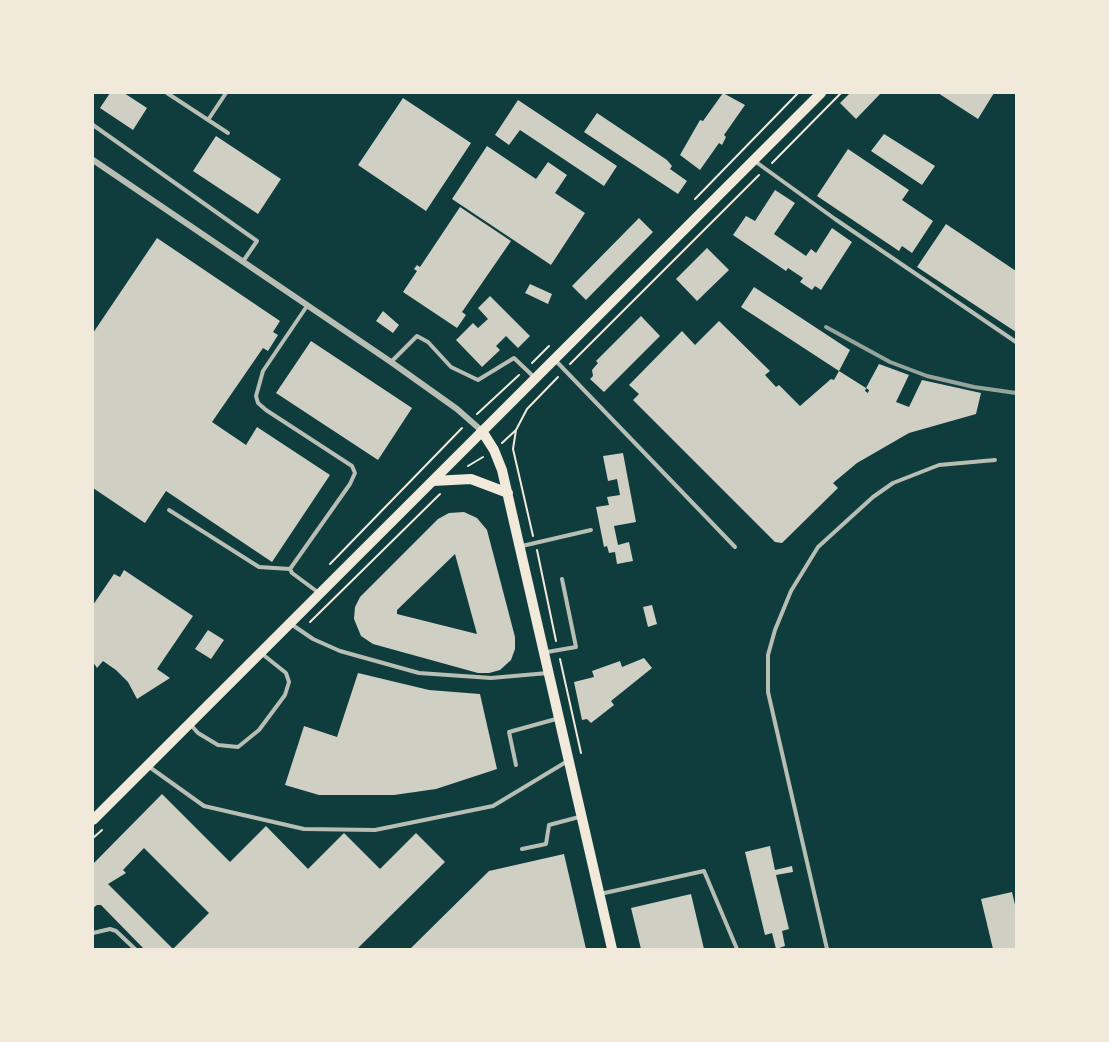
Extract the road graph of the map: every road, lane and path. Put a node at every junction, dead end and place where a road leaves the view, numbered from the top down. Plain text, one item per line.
1 (167, 93) edge
2 (226, 93) edge
3 (798, 93) edge
4 (821, 93) edge
5 (208, 120) junction
6 (93, 125) edge
7 (228, 133) dead end
8 (93, 160) edge
9 (753, 160) junction
10 (695, 200) dead end
11 (244, 260) junction
12 (307, 306) junction
13 (555, 340) dead end
14 (1016, 342) edge
15 (554, 359) junction
16 (391, 362) junction
17 (525, 369) junction
18 (535, 379) junction
19 (470, 420) junction
20 (516, 430) dead end
21 (482, 431) junction
22 (995, 460) dead end
23 (433, 481) junction
24 (508, 494) junction
25 (169, 510) dead end
26 (591, 530) dead end
27 (536, 544) junction
28 (520, 547) junction
29 (735, 547) dead end
30 (290, 568) junction
31 (326, 568) dead end
32 (562, 579) dead end
33 (319, 594) junction
34 (290, 623) junction
35 (558, 650) junction
36 (261, 653) junction
37 (545, 653) junction
38 (549, 672) junction
39 (560, 718) junction
40 (189, 724) junction
41 (581, 753) dead end
42 (569, 760) junction
43 (516, 765) dead end
44 (148, 766) junction
45 (582, 816) junction
46 (93, 820) edge
47 (522, 849) dead end
48 (600, 894) junction
49 (93, 933) edge
50 (135, 949) edge
51 (612, 949) edge
52 (737, 949) edge
53 (827, 949) edge

1 - 5 lane
2 - 5 lane
3 - 10 path
4 - 9 main road
5 - 7 lane
6 - 11 lane
8 - 11 street
9 - 14 lane
9 - 15 main road
11 - 12 street
12 - 16 street
12 - 30 lane
13 - 17 path
15 - 18 main road
15 - 29 lane
16 - 17 lane
16 - 19 street
17 - 18 lane
17 - 19 path
18 - 21 main road
19 - 21 street
19 - 31 path
20 - 27 path
21 - 23 main road
21 - 24 main road
22 - 53 lane
23 - 24 main road
23 - 33 main road
24 - 28 main road
25 - 30 lane
26 - 27 lane
27 - 28 lane
27 - 35 path
28 - 37 main road
30 - 33 lane
32 - 35 lane
33 - 34 main road
34 - 36 main road
34 - 38 lane
35 - 37 lane
35 - 41 path
36 - 40 main road
36 - 40 lane
37 - 38 main road
38 - 39 main road
39 - 42 main road
39 - 43 lane
40 - 44 main road
42 - 44 lane
42 - 45 main road
44 - 46 main road
45 - 47 lane
45 - 48 main road
48 - 51 main road
48 - 52 lane
49 - 50 lane

